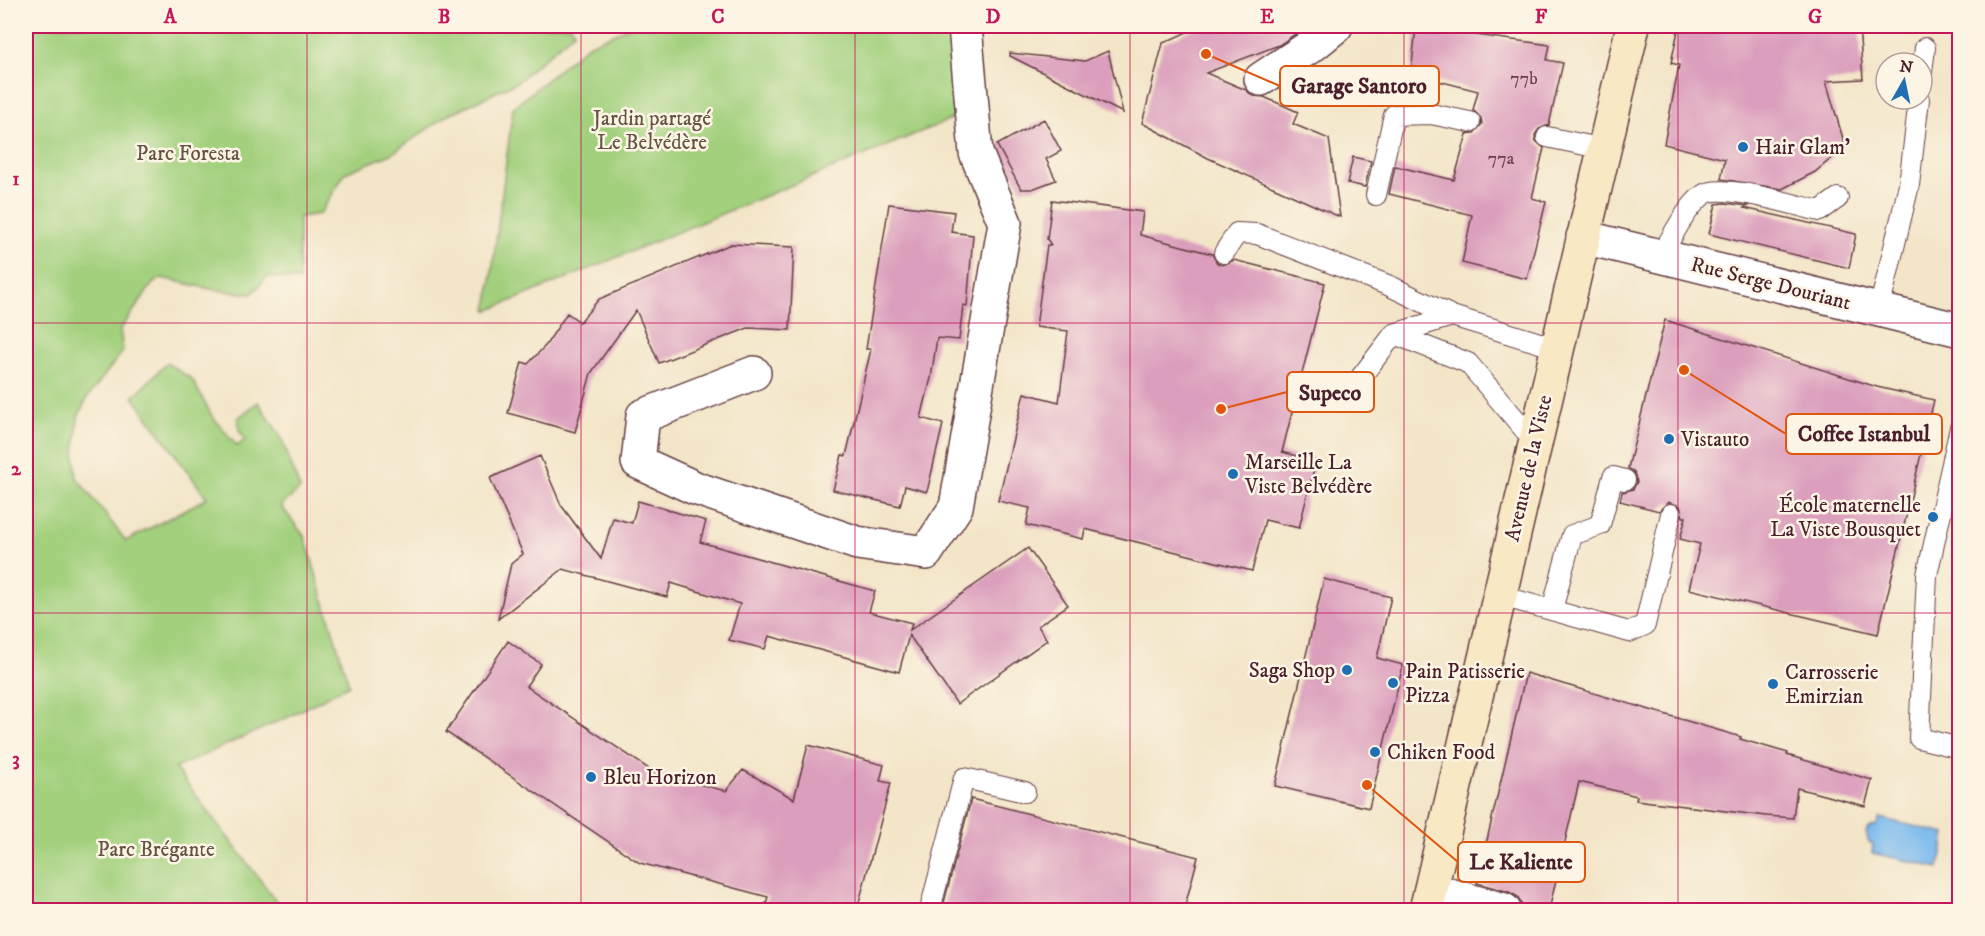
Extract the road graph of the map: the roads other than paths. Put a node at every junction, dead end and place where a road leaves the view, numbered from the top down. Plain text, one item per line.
1 (964, 26) edge
2 (1336, 26) edge
3 (1633, 26) edge
4 (1925, 48) dead end
5 (1925, 51) edge
6 (1261, 79) dead end
7 (1918, 111) edge
8 (1470, 122) dead end
9 (1547, 137) dead end
10 (1604, 149) junction
11 (1376, 195) dead end
12 (1839, 198) dead end
13 (1583, 237) junction
14 (1224, 253) dead end
15 (1660, 255) junction
16 (1879, 309) junction
17 (1452, 316) junction
18 (1959, 330) edge
19 (1394, 334) junction
20 (1556, 348) junction
21 (754, 373) dead end
22 (1351, 390) dead end
23 (1959, 428) edge
24 (1534, 441) junction
25 (1625, 480) dead end
26 (1671, 514) dead end
27 (1498, 595) junction
28 (1552, 610) junction
29 (1959, 748) edge
30 (1025, 792) dead end
31 (1428, 900) edge
32 (930, 910) edge
33 (1499, 910) edge

1 - 21 street
2 - 6 street
3 - 10 street, Avenue de la Viste
4 - 5 lane
7 - 16 lane
8 - 11 lane
9 - 10 lane
10 - 13 street, Avenue de la Viste
12 - 15 lane
13 - 15 street, Rue Serge Douriant
13 - 20 street, Avenue de la Viste
14 - 17 lane
15 - 16 street, Rue Serge Douriant
16 - 18 street, Rue Serge Douriant
17 - 19 lane
17 - 20 lane
19 - 22 lane
19 - 24 lane
20 - 24 street, Avenue de la Viste
23 - 29 lane
24 - 27 street, Avenue de la Viste
25 - 28 lane
26 - 28 lane
27 - 28 lane
27 - 31 street, Avenue de la Viste
30 - 32 lane
31 - 33 street

